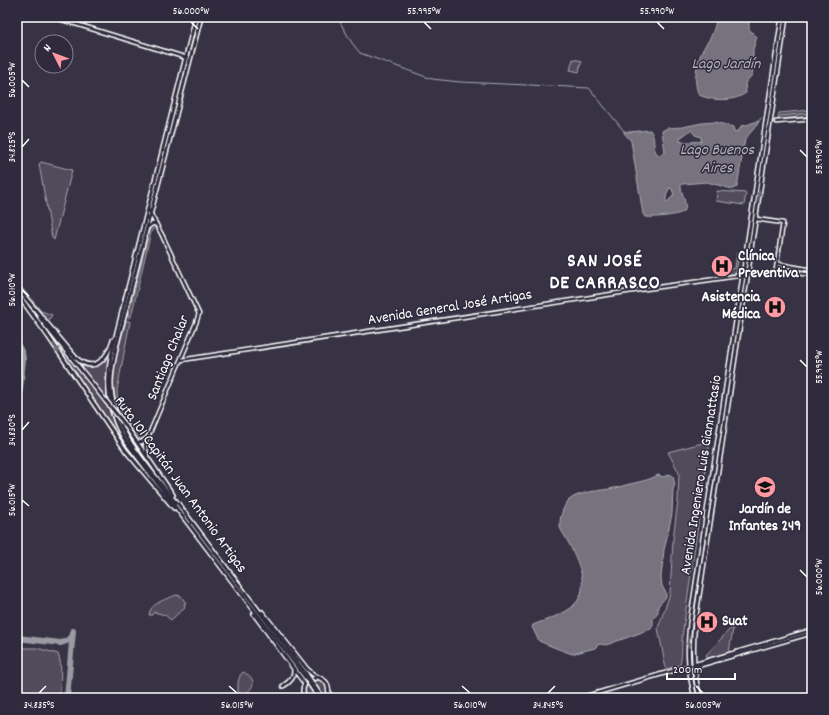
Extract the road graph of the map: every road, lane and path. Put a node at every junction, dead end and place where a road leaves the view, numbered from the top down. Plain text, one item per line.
1 (53, 17) edge
2 (196, 17) edge
3 (201, 17) edge
4 (782, 17) edge
5 (786, 17) edge
6 (186, 58) junction
7 (190, 58) junction
8 (812, 119) edge
9 (776, 122) dead end
10 (148, 209) junction
11 (151, 214) junction
12 (756, 219) junction
13 (156, 224) junction
14 (148, 227) junction
15 (747, 246) tunnel mouth
16 (751, 248) tunnel mouth
17 (746, 256) tunnel mouth
18 (750, 258) tunnel mouth
19 (778, 264) junction
20 (812, 270) edge
21 (743, 275) junction
22 (748, 275) junction
23 (812, 275) edge
24 (17, 290) edge
25 (117, 331) junction
26 (181, 360) junction
27 (148, 437) junction
28 (137, 442) junction
29 (147, 458) junction
30 (176, 503) junction
31 (177, 510) junction
32 (252, 605) junction
33 (812, 630) edge
34 (812, 633) edge
35 (694, 665) junction
36 (688, 667) junction
37 (294, 668) junction
38 (306, 676) junction
39 (318, 678) junction
40 (305, 684) junction
41 (283, 686) dead end
42 (329, 697) edge
43 (305, 698) edge
44 (319, 698) edge
45 (322, 698) edge
46 (580, 698) edge
47 (695, 698) edge
48 (700, 698) edge

1 - 6 street
2 - 6 main road
3 - 7 main road
4 - 15 main road
12 -> 5 main road
6 - 7 street
6 - 10 main road
7 - 11 main road
8 - 9 street
10 - 11 street, Santiago Chalar
10 - 25 main road
11 - 13 street, Santiago Chalar
11 - 14 main road
12 - 16 main road
12 - 19 street
13 - 14 street
13 - 26 street, Santiago Chalar
14 - 30 main road
17 - 21 main road, Avenida Ingeniero Luis Giannattasio
18 - 22 main road, Avenida Ingeniero Luis Giannattasio
19 - 20 street
19 - 23 street
21 - 22 street, Avenida General José Artigas
21 - 26 street, Avenida General José Artigas
21 -> 36 main road, Avenida Ingeniero Luis Giannattasio
22 - 35 main road, Avenida Ingeniero Luis Giannattasio
24 - 25 main road
24 - 28 main road, Ruta 101 Capitán Juan Antonio Artigas, bridge
24 -> 31 main road, Ruta 101 Capitán Juan Antonio Artigas
25 - 31 main road
26 - 27 street, Santiago Chalar
27 - 28 street
27 - 29 street, Santiago Chalar
28 - 29 main road, Ruta 101 Capitán Juan Antonio Artigas
29 - 30 main road, Ruta 101 Capitán Juan Antonio Artigas
30 - 32 main road, Ruta 101 Capitán Juan Antonio Artigas
31 - 32 main road, Ruta 101 Capitán Juan Antonio Artigas
32 - 37 main road
32 - 38 main road, Ruta 101 Capitán Juan Antonio Artigas
32 - 39 main road
33 - 35 street
34 - 35 street
35 - 36 street
35 - 48 main road, Avenida Ingeniero Luis Giannattasio
36 - 46 street
36 - 47 main road, Avenida Ingeniero Luis Giannattasio
37 - 40 main road
37 - 41 main road
38 - 44 main road, Ruta 101 Capitán Juan Antonio Artigas, bridge
38 - 45 main road, Ruta 101 Capitán Juan Antonio Artigas, bridge
39 - 40 main road
39 - 42 main road
40 - 43 main road

